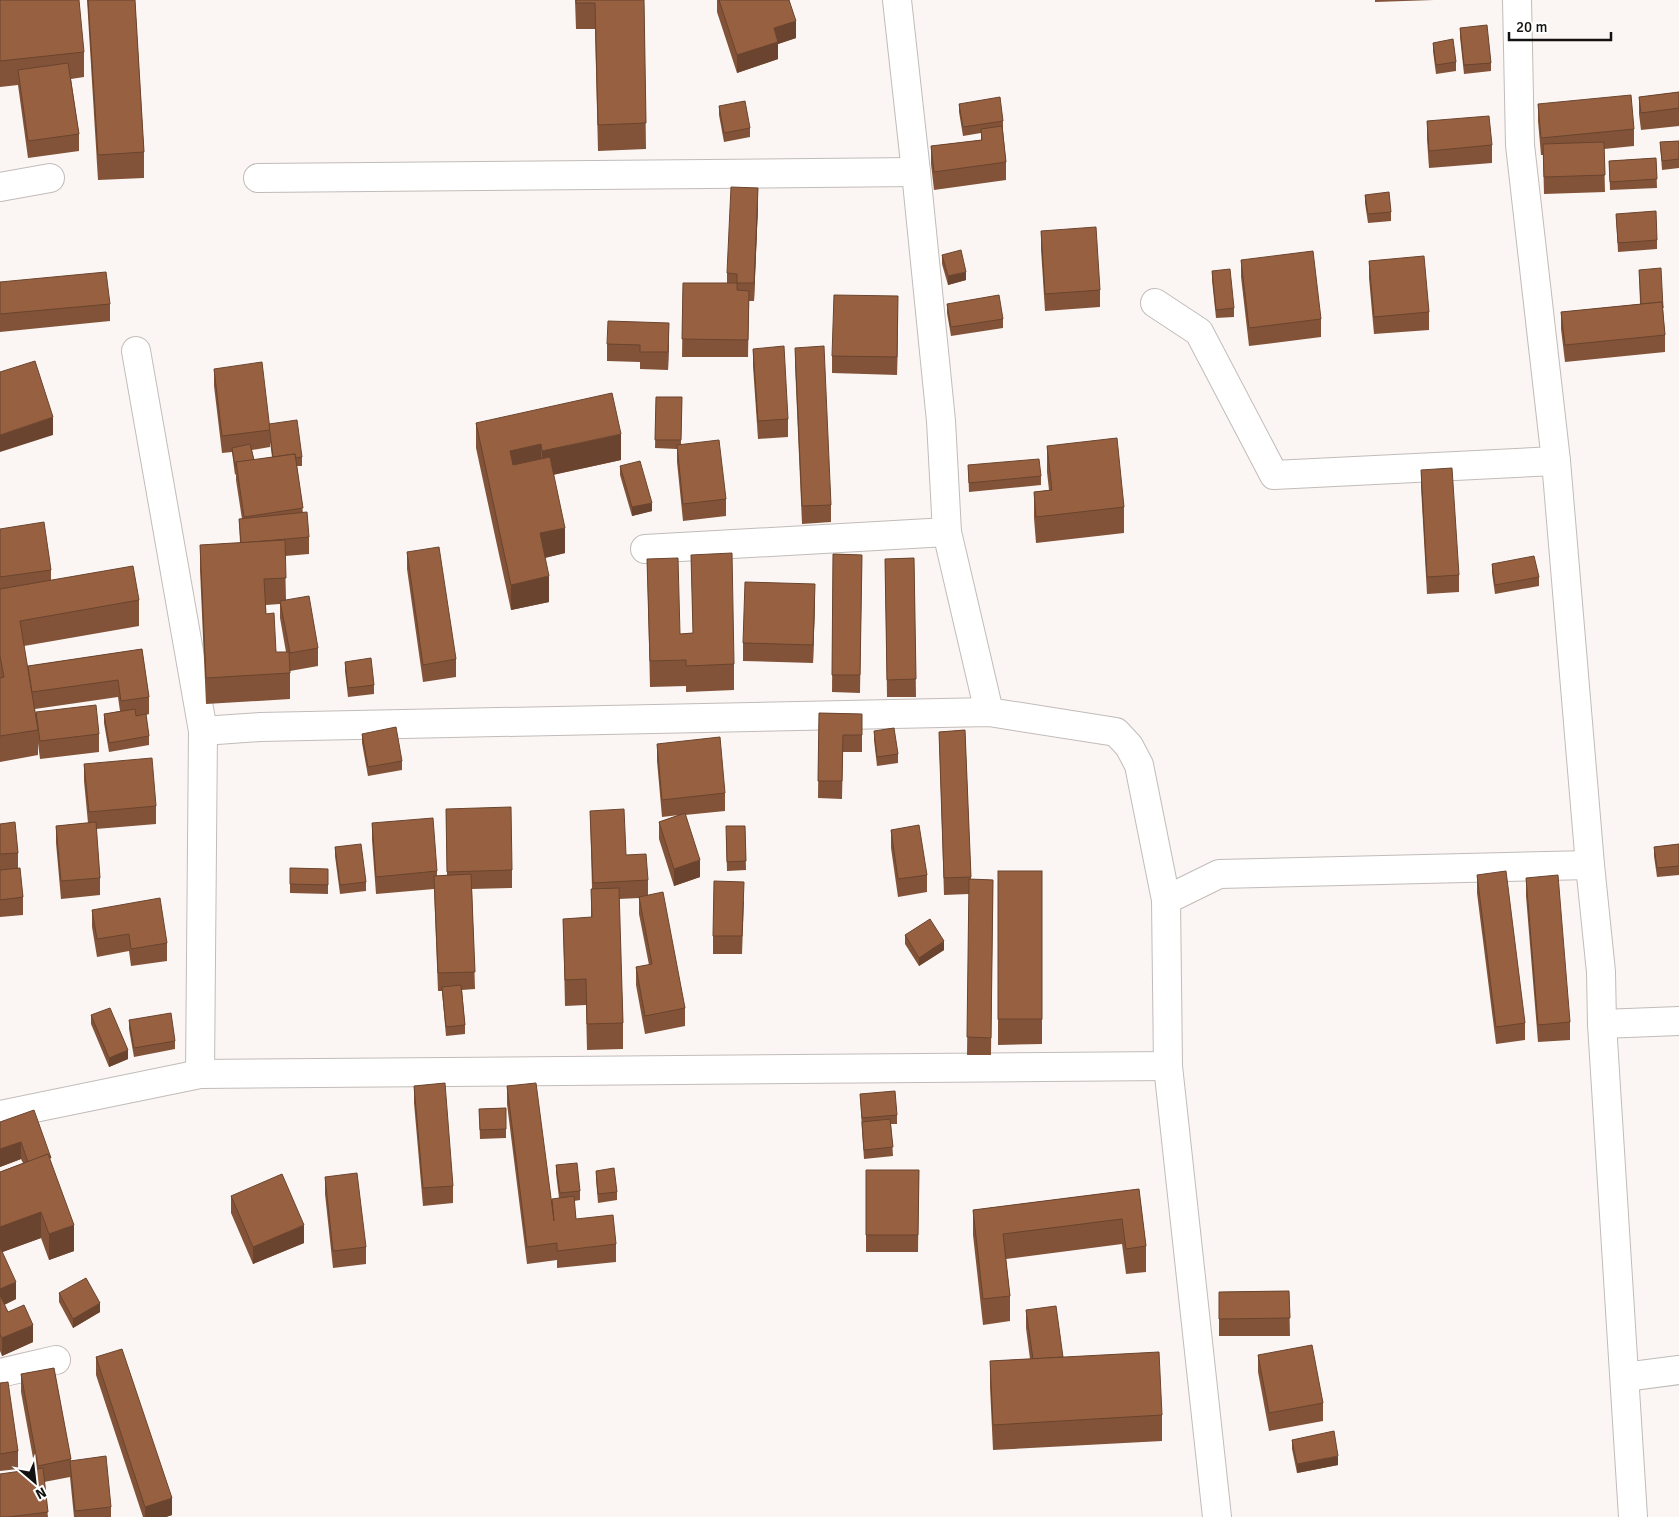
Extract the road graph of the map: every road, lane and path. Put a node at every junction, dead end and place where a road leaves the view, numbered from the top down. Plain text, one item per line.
1 (897, 0) edge
2 (1517, 0) edge
3 (916, 172) junction
4 (50, 178) dead end
5 (258, 178) dead end
6 (0, 187) edge
7 (1155, 303) dead end
8 (136, 351) dead end
9 (1556, 461) junction
10 (947, 532) junction
11 (645, 549) dead end
12 (990, 712) junction
13 (203, 731) junction
14 (1590, 865) junction
15 (1166, 900) junction
16 (1679, 1021) edge
17 (1602, 1024) junction
18 (1168, 1066) junction
19 (200, 1074) junction
20 (0, 1115) edge
21 (56, 1360) dead end
22 (1679, 1370) edge
23 (0, 1373) edge
24 (1625, 1377) junction
25 (1217, 1517) edge
26 (1633, 1517) edge

1 - 3 street
2 - 9 street
3 - 5 street
3 - 10 street
4 - 6 street
7 - 9 street
8 - 13 street
9 - 14 street
10 - 11 street
10 - 12 street
12 - 13 street
12 - 15 street
13 - 19 street
14 - 15 street
14 - 17 street
15 - 18 street
16 - 17 street
17 - 24 street
18 - 19 street
18 - 25 street
19 - 20 street
21 - 23 street
22 - 24 street
24 - 26 street

